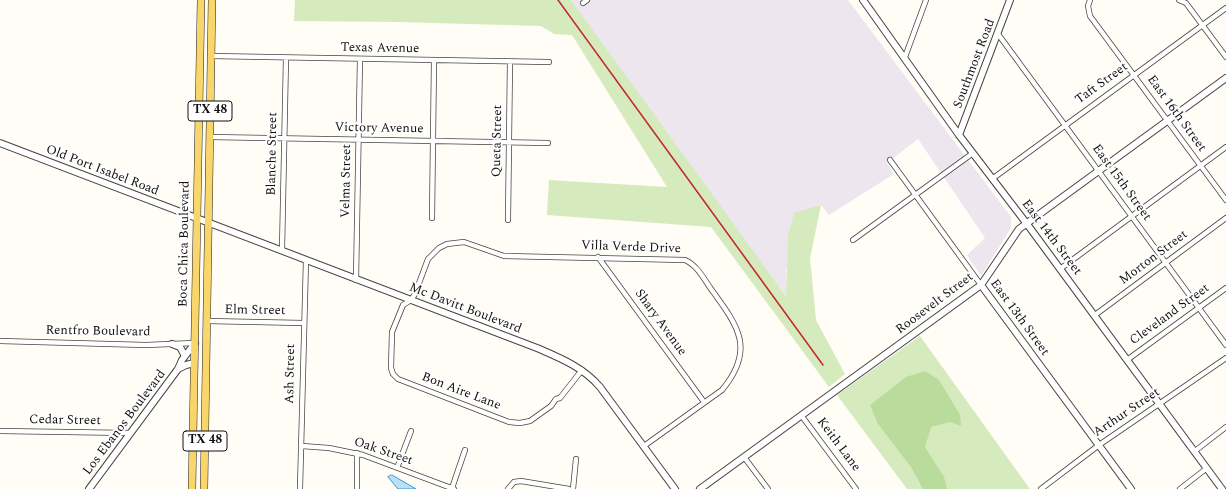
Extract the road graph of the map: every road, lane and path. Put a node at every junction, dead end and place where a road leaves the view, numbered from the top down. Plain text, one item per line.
1 (201, 0) edge
2 (212, 0) edge
3 (863, 0) edge
4 (926, 0) edge
5 (1010, 0) edge
6 (1090, 0) edge
7 (1179, 0) edge
8 (1226, 8) edge
9 (1203, 25) junction
10 (998, 34) junction
11 (211, 56) junction
12 (905, 57) junction
13 (1226, 57) edge
14 (286, 58) junction
15 (360, 59) junction
16 (434, 61) junction
17 (510, 62) junction
18 (549, 62) dead end
19 (1134, 75) junction
20 (1226, 78) edge
21 (1168, 121) junction
22 (1065, 125) junction
23 (959, 135) junction
24 (210, 137) junction
25 (285, 138) junction
26 (359, 139) junction
27 (434, 141) junction
28 (509, 142) junction
29 (0, 143) edge
30 (548, 143) dead end
31 (1226, 147) edge
32 (973, 153) junction
33 (890, 160) dead end
34 (1201, 166) junction
35 (1099, 172) junction
36 (992, 179) junction
37 (914, 195) junction
38 (1226, 200) edge
39 (1132, 216) junction
40 (432, 218) dead end
41 (1226, 218) edge
42 (197, 219) junction
43 (508, 220) dead end
44 (208, 223) junction
45 (1027, 224) junction
46 (852, 240) dead end
47 (282, 250) junction
48 (598, 257) junction
49 (306, 260) junction
50 (1166, 263) junction
51 (1060, 269) junction
52 (356, 280) junction
53 (981, 285) junction
54 (1226, 288) edge
55 (411, 300) junction
56 (1199, 308) junction
57 (1094, 315) junction
58 (207, 321) junction
59 (303, 323) junction
60 (0, 341) edge
61 (195, 343) junction
62 (172, 344) junction
63 (1226, 345) edge
64 (185, 356) junction
65 (1226, 358) edge
66 (1127, 360) junction
67 (194, 363) junction
68 (178, 369) junction
69 (582, 370) junction
70 (704, 402) junction
71 (1160, 404) junction
72 (801, 415) junction
73 (1226, 427) edge
74 (411, 430) dead end
75 (0, 431) edge
76 (130, 433) junction
77 (1099, 445) junction
78 (302, 446) junction
79 (644, 446) junction
80 (465, 450) dead end
81 (1195, 451) junction
82 (357, 453) junction
83 (744, 457) junction
84 (576, 459) dead end
85 (397, 468) junction
86 (1207, 468) junction
87 (553, 488) edge
88 (89, 489) edge
89 (192, 489) edge
90 (204, 489) edge
91 (300, 489) edge
92 (357, 489) edge
93 (453, 489) edge
94 (508, 489) edge
95 (568, 489) edge
96 (573, 489) edge
97 (675, 489) edge
98 (700, 489) edge
99 (768, 489) edge
100 (856, 489) edge
101 (1041, 489) edge
102 (1131, 489) edge
103 (1180, 489) edge
104 (1222, 489) edge

1 - 42 main road, Boca Chica Boulevard / TX 48
2 - 11 main road, Boca Chica Boulevard / TX 48
3 - 12 street, East 14th Street
4 - 12 street
5 - 10 street, Southmost Road
6 - 19 street, East 16th Street
7 - 9 street
8 - 9 street, Taft Street
9 - 13 street
9 - 19 street, Taft Street
10 - 22 street, East 15th Street
10 - 23 street, Southmost Road
11 - 14 street, Texas Avenue
11 - 24 main road, Boca Chica Boulevard / TX 48
12 - 23 street, East 14th Street
14 - 15 street, Texas Avenue
14 - 25 street, Blanche Street
15 - 16 street, Texas Avenue
15 - 26 street, Velma Street
16 - 17 street, Texas Avenue
16 - 27 street
17 - 18 street, Texas Avenue
17 - 28 street, Queta Street
19 - 21 street, East 16th Street
19 - 22 street, Taft Street
20 - 21 street, Roosevelt Street
21 - 34 street, East 16th Street
21 - 35 street, Roosevelt Street
22 - 35 street, East 15th Street
22 - 36 street, Taft Street
23 - 32 street, East 14th Street
24 - 25 street, Victory Avenue
24 - 44 main road, Boca Chica Boulevard / TX 48
25 - 26 street, Victory Avenue
25 - 47 street, Blanche Street
26 - 27 street, Victory Avenue
26 - 52 street, Velma Street
27 - 28 street, Victory Avenue
27 - 40 street
28 - 30 street, Victory Avenue
28 - 43 street, Queta Street
29 - 42 street, Old Port Isabel Road
31 - 34 street
32 - 36 street, East 14th Street
32 - 37 street
33 - 37 street, East 13th Street
34 - 38 street, East 16th Street
34 - 39 street
35 - 39 street, East 15th Street
35 - 45 street, Roosevelt Street
36 - 45 street, East 14th Street
37 - 46 street
37 - 53 street, East 13th Street
39 - 50 street, East 15th Street
39 - 51 street
41 - 50 street, Morton Street
42 - 44 street, Mc Davitt Boulevard
42 - 61 main road, Boca Chica Boulevard / TX 48
44 - 47 street, Mc Davitt Boulevard
44 - 58 main road, Boca Chica Boulevard / TX 48
45 - 51 street, East 14th Street
45 - 53 street, Roosevelt Street
47 - 49 street, Mc Davitt Boulevard
48 - 55 street, Villa Verde Drive
48 - 70 street, Shary Avenue
48 - 70 street, Villa Verde Drive
49 - 52 street, Mc Davitt Boulevard
49 - 59 street, Ash Street
50 - 56 street, East 15th Street
50 - 57 street, Morton Street
51 - 57 street, East 14th Street
52 - 55 street, Mc Davitt Boulevard
53 - 72 street, Roosevelt Street
53 - 77 street, East 13th Street
54 - 56 street, Cleveland Street
55 - 69 street, Mc Davitt Boulevard
55 - 69 street, Bon Aire Lane
56 - 63 street, East 15th Street
56 - 66 street, Cleveland Street
57 - 66 street, East 14th Street
58 - 59 street, Elm Street
58 - 90 main road, Boca Chica Boulevard / TX 48
59 - 78 street, Ash Street
60 - 62 street, Rentfro Boulevard
61 - 62 street, Rentfro Boulevard
61 - 64 street, Los Ebanos Boulevard
61 - 67 main road, Boca Chica Boulevard / TX 48
62 - 64 street
64 - 68 street, Los Ebanos Boulevard
65 - 71 street, Arthur Street
66 - 71 street, East 14th Street
67 - 68 street, Los Ebanos Boulevard
67 - 89 main road, Boca Chica Boulevard / TX 48
68 - 76 street, Los Ebanos Boulevard
69 - 79 street, Mc Davitt Boulevard
70 - 79 street, Villa Verde Drive
71 - 77 street, Arthur Street
71 - 81 street, East 14th Street
72 - 83 street, Roosevelt Street
72 - 100 street, Keith Lane
73 - 81 street
74 - 85 street
75 - 76 street, Cedar Street
76 - 88 street, Los Ebanos Boulevard
77 - 101 street, Arthur Street
77 - 102 street, East 13th Street
78 - 82 street, Oak Street
78 - 91 street, Ash Street
79 - 97 street, Mc Davitt Boulevard
80 - 93 street
81 - 86 street, East 14th Street
82 - 85 street, Oak Street
82 - 92 street
83 - 98 street, Roosevelt Street
83 - 99 street
84 - 96 street
85 - 93 street, Oak Street
86 - 103 street
86 - 104 street, East 14th Street
87 - 94 street
87 - 95 street

